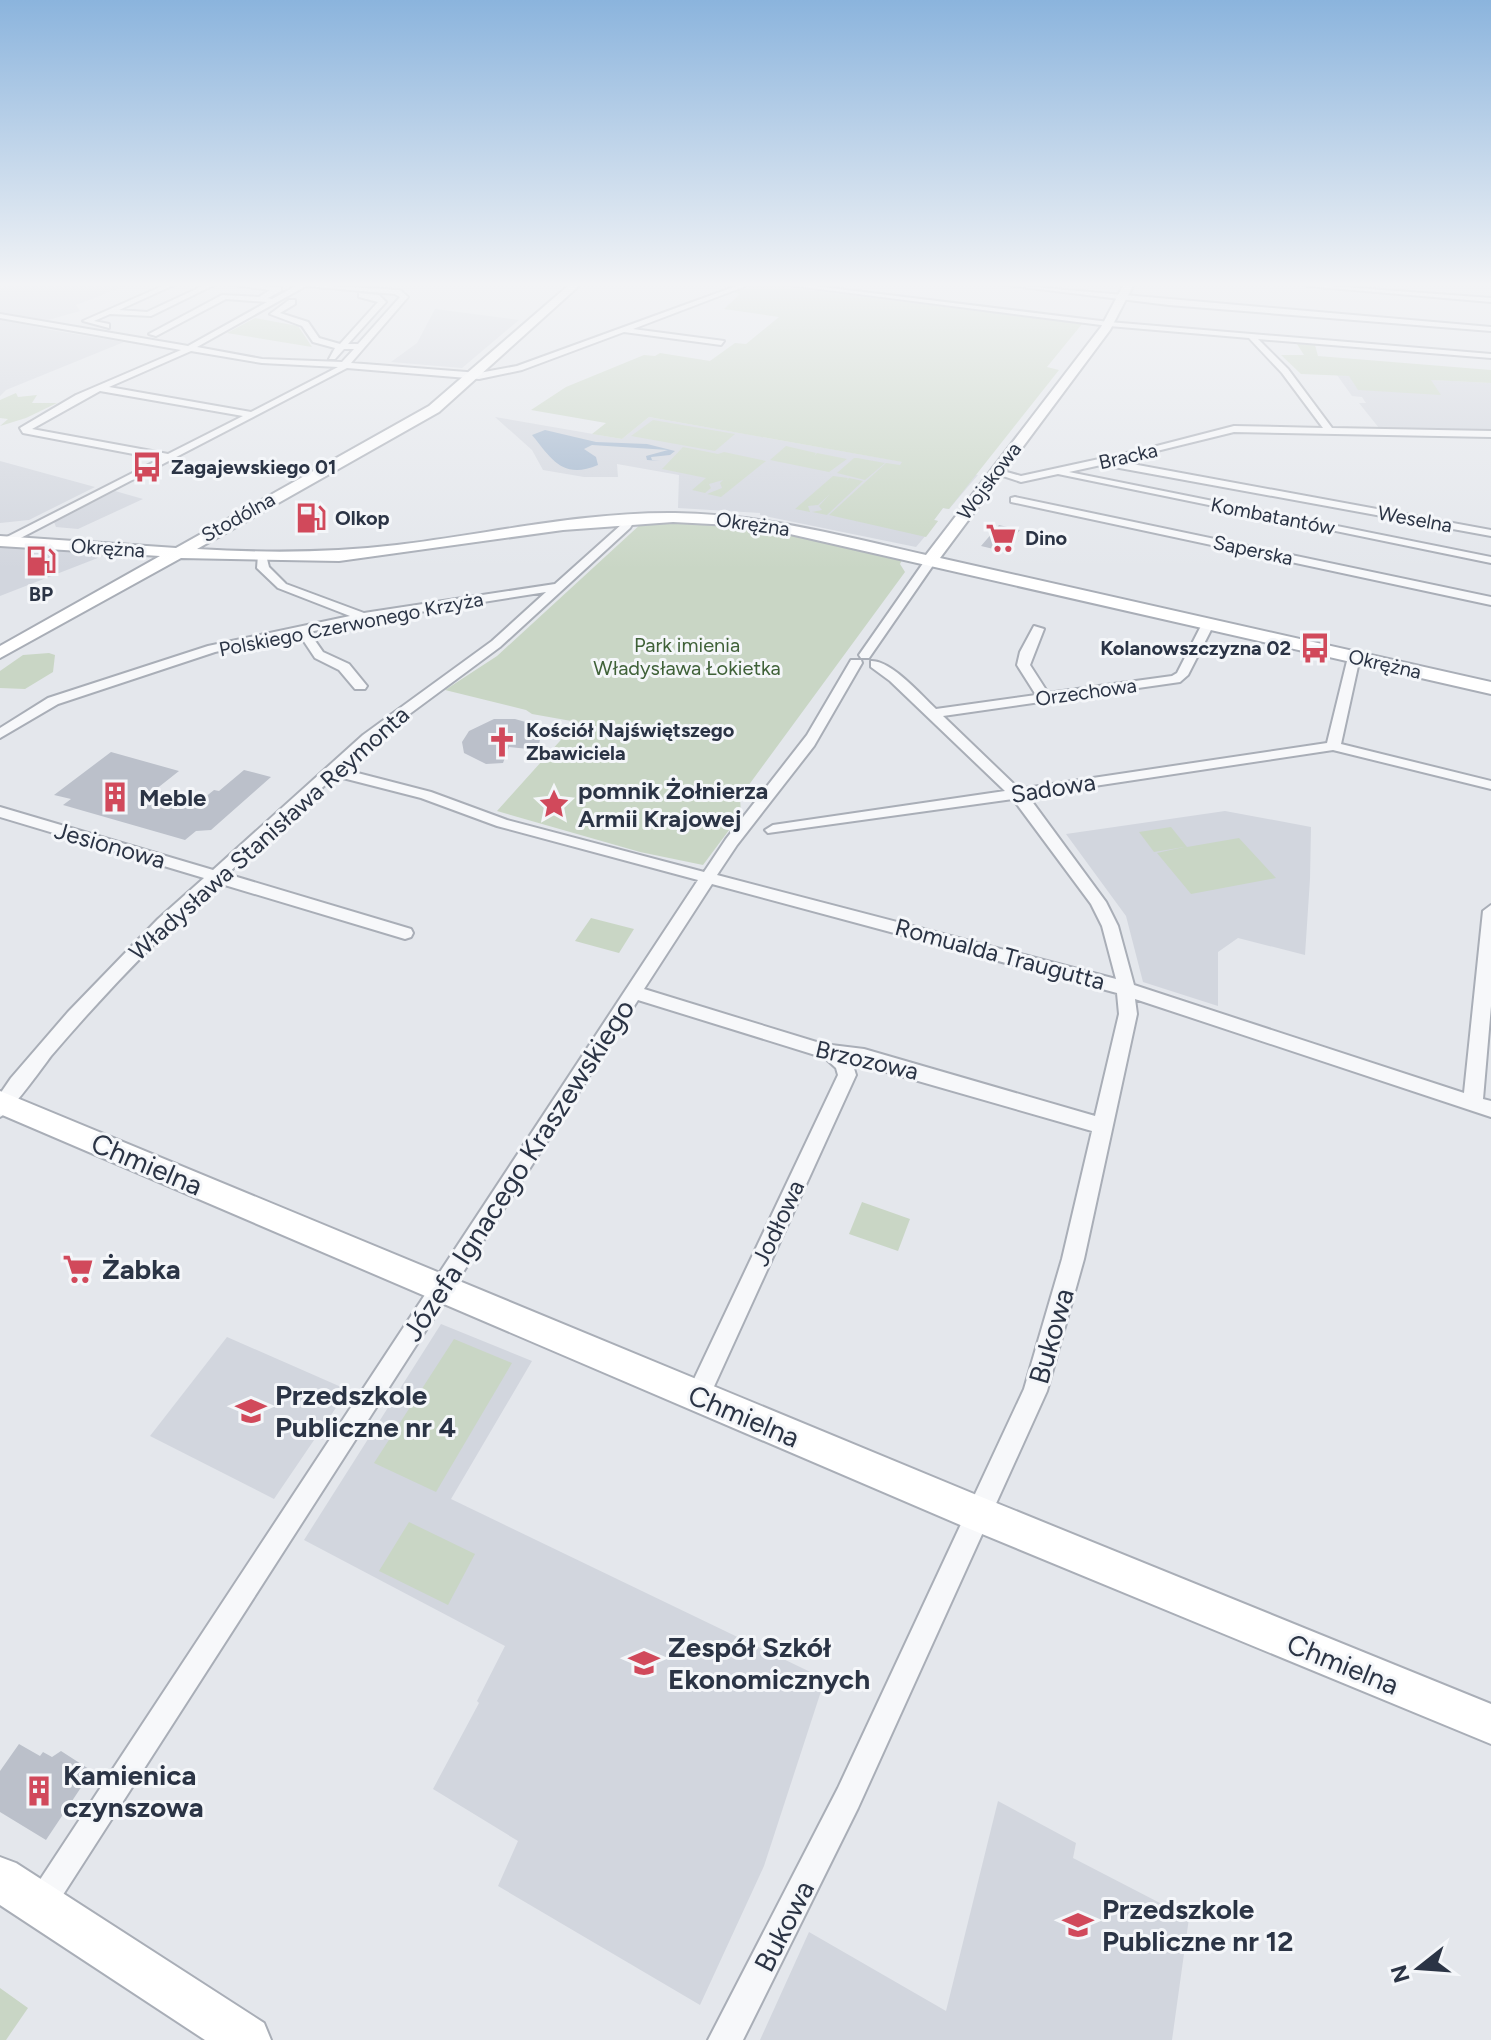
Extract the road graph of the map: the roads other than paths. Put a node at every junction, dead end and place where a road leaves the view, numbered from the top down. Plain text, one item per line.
1 (119, 379) edge
2 (319, 379) edge
3 (468, 379) edge
4 (1067, 379) edge
5 (1291, 379) edge
6 (99, 388) junction
7 (253, 415) junction
8 (1329, 430) junction
9 (1491, 434) edge
10 (167, 457) junction
11 (1104, 462) junction
12 (996, 472) junction
13 (1055, 472) junction
14 (1021, 479) junction
15 (983, 488) junction
16 (1015, 500) dead end
17 (632, 517) junction
18 (1491, 533) edge
19 (3, 541) edge
20 (175, 553) junction
21 (262, 557) junction
22 (1491, 560) edge
23 (930, 561) junction
24 (560, 586) junction
25 (1491, 601) edge
26 (363, 617) junction
27 (1208, 624) junction
28 (301, 629) junction
29 (1038, 629) dead end
30 (0, 653) edge
31 (1354, 657) junction
32 (868, 661) junction
33 (360, 686) dead end
34 (1491, 688) edge
35 (1045, 698) junction
36 (932, 714) junction
37 (0, 734) edge
38 (1333, 746) junction
39 (332, 771) junction
40 (1491, 785) edge
41 (1017, 794) junction
42 (0, 812) edge
43 (773, 830) dead end
44 (215, 876) junction
45 (709, 878) junction
46 (1491, 911) edge
47 (405, 933) dead end
48 (1128, 988) junction
49 (634, 992) junction
50 (831, 1053) junction
51 (1, 1105) edge
52 (1482, 1106) edge
53 (1101, 1126) junction
54 (441, 1287) junction
55 (698, 1396) junction
56 (978, 1514) junction
57 (1491, 1724) edge
58 (0, 1879) edge
59 (39, 1904) junction
60 (247, 2040) edge
61 (725, 2040) edge

1 - 6 street
2 - 7 street
3 - 20 street, Stodólna
4 - 12 street, Wojskowa
5 - 8 street
6 - 7 street
6 - 10 street
7 - 10 street
8 - 9 street, Bracka
8 - 11 street, Bracka
10 - 19 street
11 - 13 street, Bracka
11 - 18 street, Weselna
12 - 14 street, Bracka
12 - 15 street, Wojskowa
13 - 14 street, Bracka
13 - 22 street, Kombatantów
14 - 15 street, Bracka
15 - 23 street, Wojskowa
16 - 25 street, Saperska
17 - 21 street, Okrężna
17 - 23 street, Okrężna
17 - 24 street, Władysława Stanisława Reymonta
19 - 20 street, Okrężna
20 - 21 street, Okrężna
20 - 30 street, Stodólna
21 - 26 street
23 - 27 street, Okrężna
23 - 32 street, Józefa Ignacego Kraszewskiego
24 - 26 street, Polskiego Czerwonego Krzyża
24 - 39 street, Władysława Stanisława Reymonta
26 - 28 street, Polskiego Czerwonego Krzyża
27 - 31 street, Okrężna
27 - 35 street, Orzechowa
28 - 33 street
28 - 37 street, Polskiego Czerwonego Krzyża
29 - 35 street
31 - 34 street, Okrężna
31 - 38 street
32 - 36 street, Bukowa
32 - 45 street, Józefa Ignacego Kraszewskiego
35 - 36 street, Orzechowa
36 - 41 street, Bukowa
38 - 40 street
38 - 41 street, Sadowa
39 - 44 street, Władysława Stanisława Reymonta
39 - 45 street, Romualda Traugutta
41 - 43 street, Sadowa
41 - 48 street, Bukowa
42 - 44 street, Jesionowa
44 - 47 street, Jesionowa
44 - 51 street, Władysława Stanisława Reymonta
45 - 48 street, Romualda Traugutta
45 - 49 street, Józefa Ignacego Kraszewskiego
46 - 52 street
48 - 52 street, Romualda Traugutta
48 - 53 street, Bukowa
49 - 50 street, Brzozowa
49 - 54 street, Józefa Ignacego Kraszewskiego
50 - 53 street, Brzozowa
50 - 55 street, Jodłowa
51 - 54 street, Chmielna
53 - 56 street, Bukowa
54 - 55 street, Chmielna
54 - 59 street, Józefa Ignacego Kraszewskiego
55 - 56 street, Chmielna
56 - 57 street, Chmielna
56 - 61 street, Bukowa
58 - 59 street
59 - 60 street

